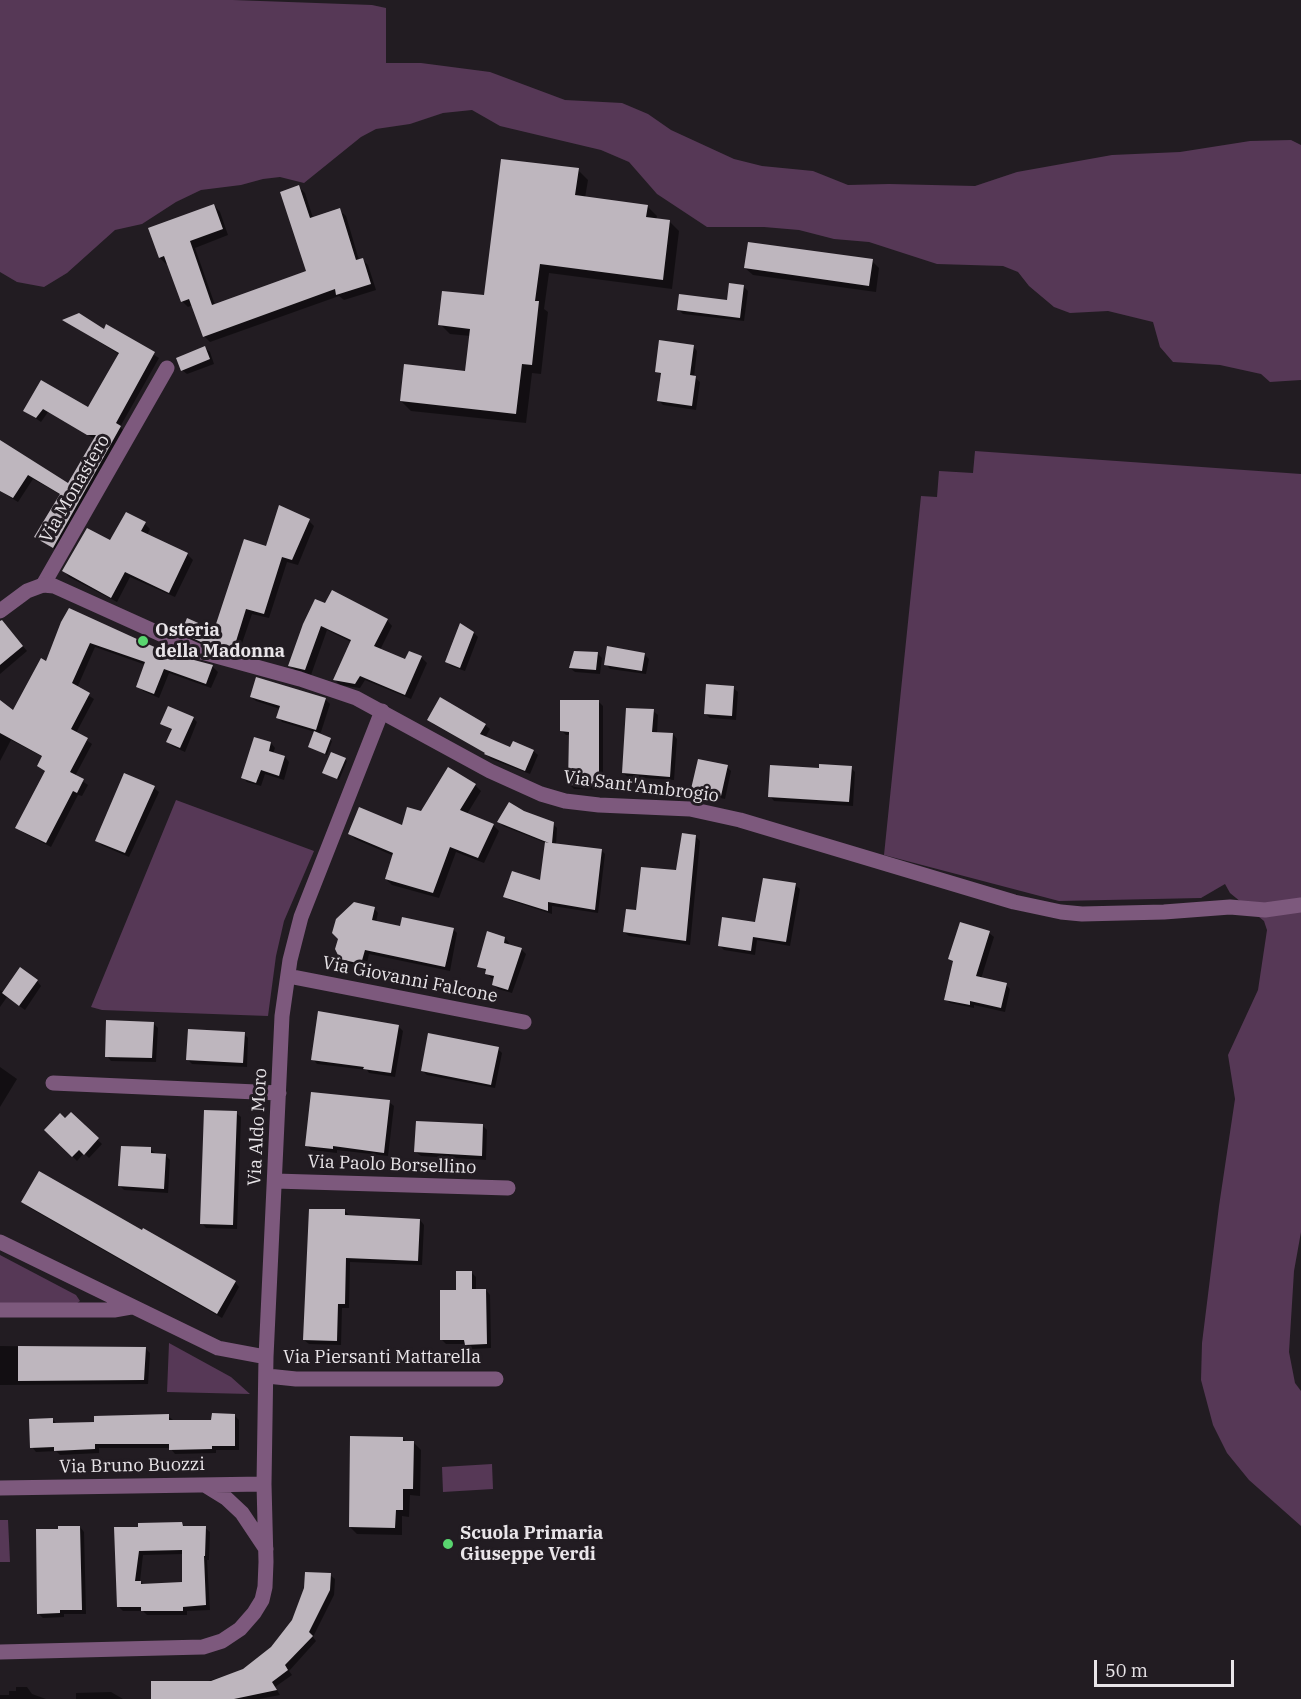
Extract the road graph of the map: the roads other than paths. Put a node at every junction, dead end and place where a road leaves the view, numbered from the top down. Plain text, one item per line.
1 (167, 368) dead end
2 (43, 585) junction
3 (0, 611) edge
4 (382, 711) junction
5 (1301, 905) edge
6 (288, 976) junction
7 (524, 1022) dead end
8 (53, 1083) dead end
9 (279, 1093) junction
10 (274, 1181) junction
11 (508, 1188) dead end
12 (0, 1242) edge
13 (130, 1307) junction
14 (0, 1310) edge
15 (266, 1357) junction
16 (267, 1376) junction
17 (496, 1378) dead end
18 (264, 1484) junction
19 (205, 1485) junction
20 (0, 1488) edge
21 (266, 1555) junction
22 (0, 1653) edge

1 - 2 street, Via Monastero
2 - 3 street
2 - 4 street, Via Sant'Ambrogio
4 - 5 street, Via Sant'Ambrogio
4 - 6 street, Via Aldo Moro
6 - 7 street, Via Giovanni Falcone
6 - 9 street, Via Aldo Moro
8 - 9 street
9 - 10 street, Via Aldo Moro
10 - 11 street, Via Paolo Borsellino
10 - 15 street, Via Aldo Moro
12 - 13 street
13 - 14 street
13 - 15 street
15 - 16 street, Via Aldo Moro
16 - 17 street, Via Piersanti Mattarella
16 - 18 street, Via Aldo Moro
18 - 19 street, Via Bruno Buozzi
18 - 21 street, Via Aldo Moro
19 - 20 street, Via Bruno Buozzi
19 - 21 street
21 - 22 street, Via Aldo Moro

